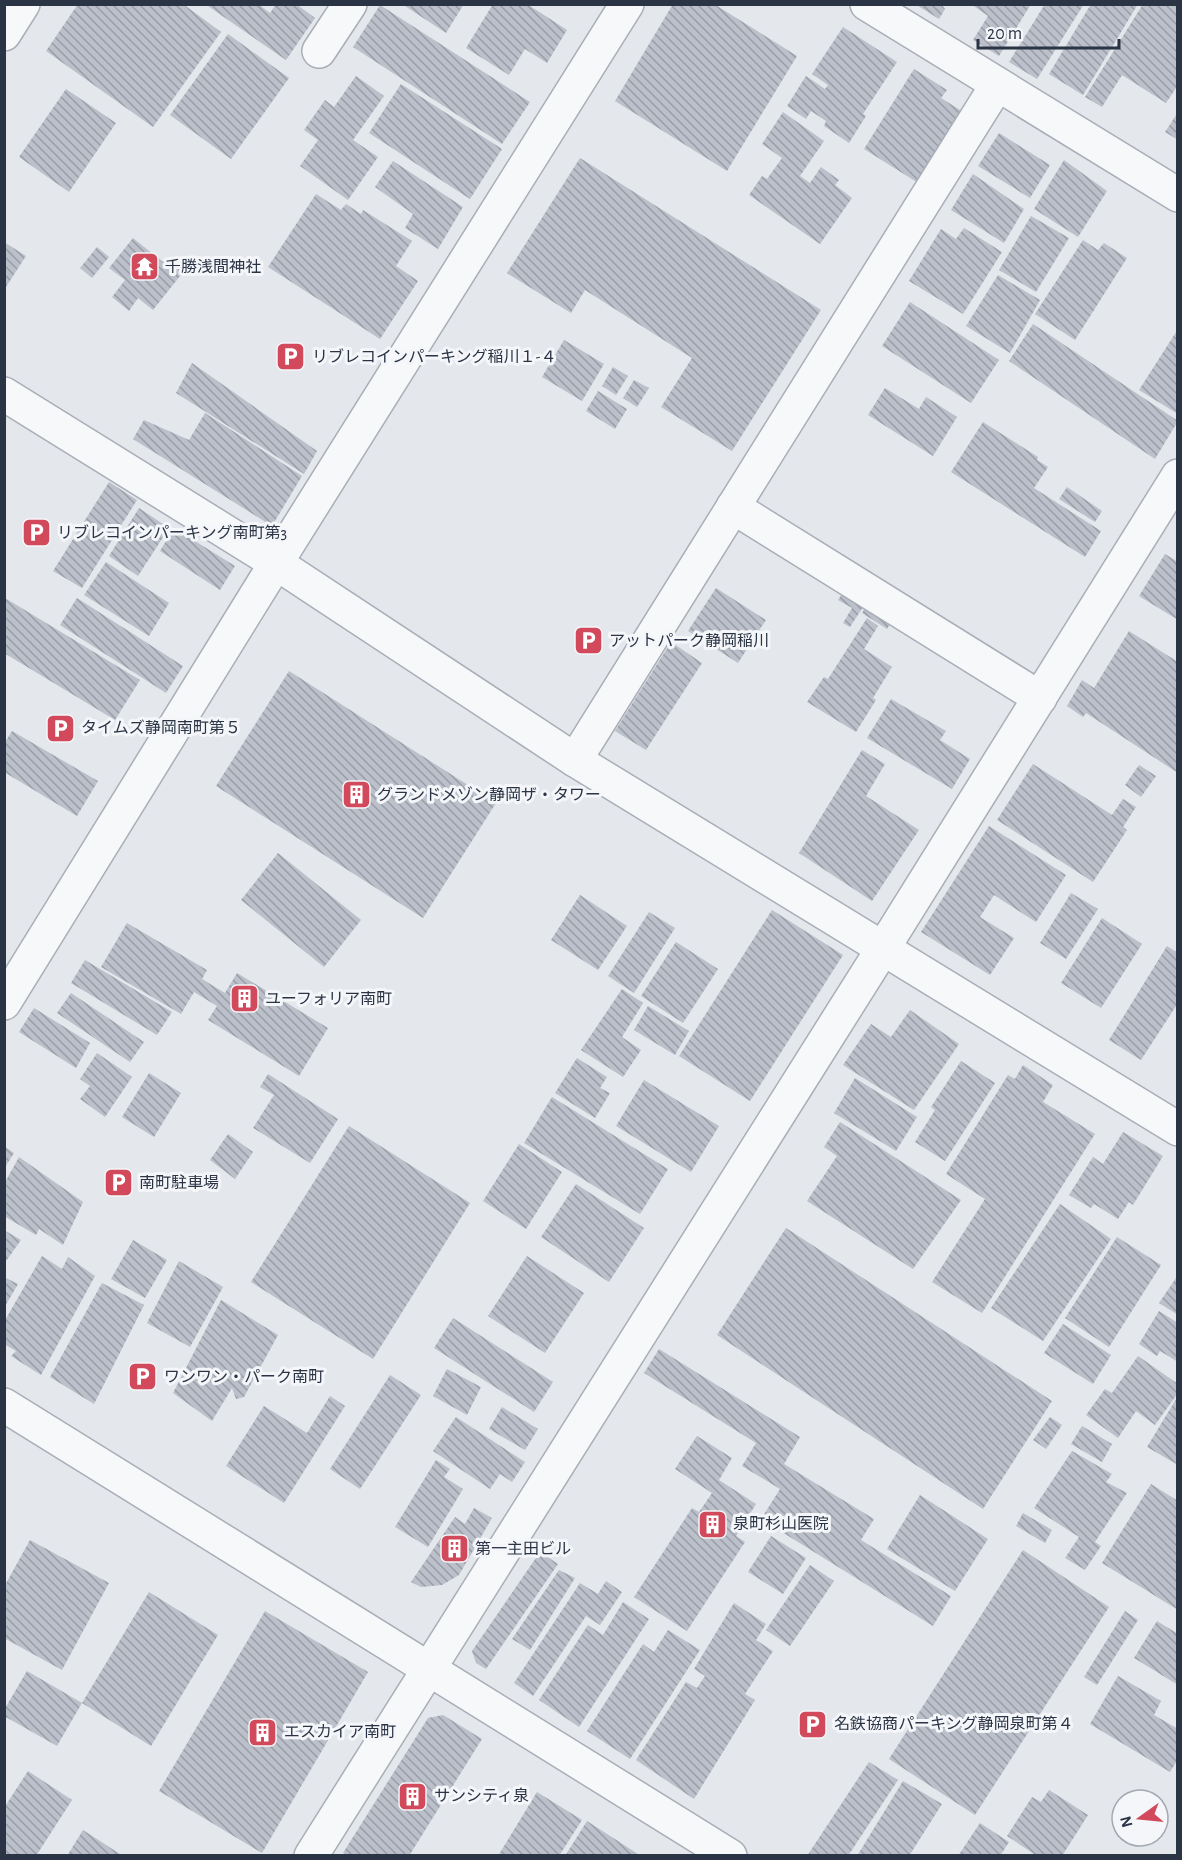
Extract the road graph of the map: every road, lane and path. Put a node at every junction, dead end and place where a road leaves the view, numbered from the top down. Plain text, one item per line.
1 (23, 4) edge
2 (350, 4) edge
3 (627, 4) edge
4 (867, 4) edge
5 (4, 34) edge
6 (319, 51) dead end
7 (997, 86) junction
8 (1178, 195) edge
9 (4, 394) edge
10 (1178, 476) edge
11 (734, 507) junction
12 (276, 563) junction
13 (1040, 698) junction
14 (575, 760) junction
15 (882, 950) junction
16 (4, 1003) edge
17 (1178, 1129) edge
18 (4, 1405) edge
19 (428, 1667) junction
20 (311, 1856) edge
21 (730, 1856) edge

1 - 5 street
2 - 6 street
3 - 12 street
4 - 7 street
7 - 8 street
7 - 11 street
9 - 12 street
10 - 13 street
11 - 13 street
11 - 14 street
12 - 14 street
12 - 16 street
13 - 15 street
14 - 15 street
15 - 17 street
15 - 19 street
18 - 19 street
19 - 20 street
19 - 21 street

